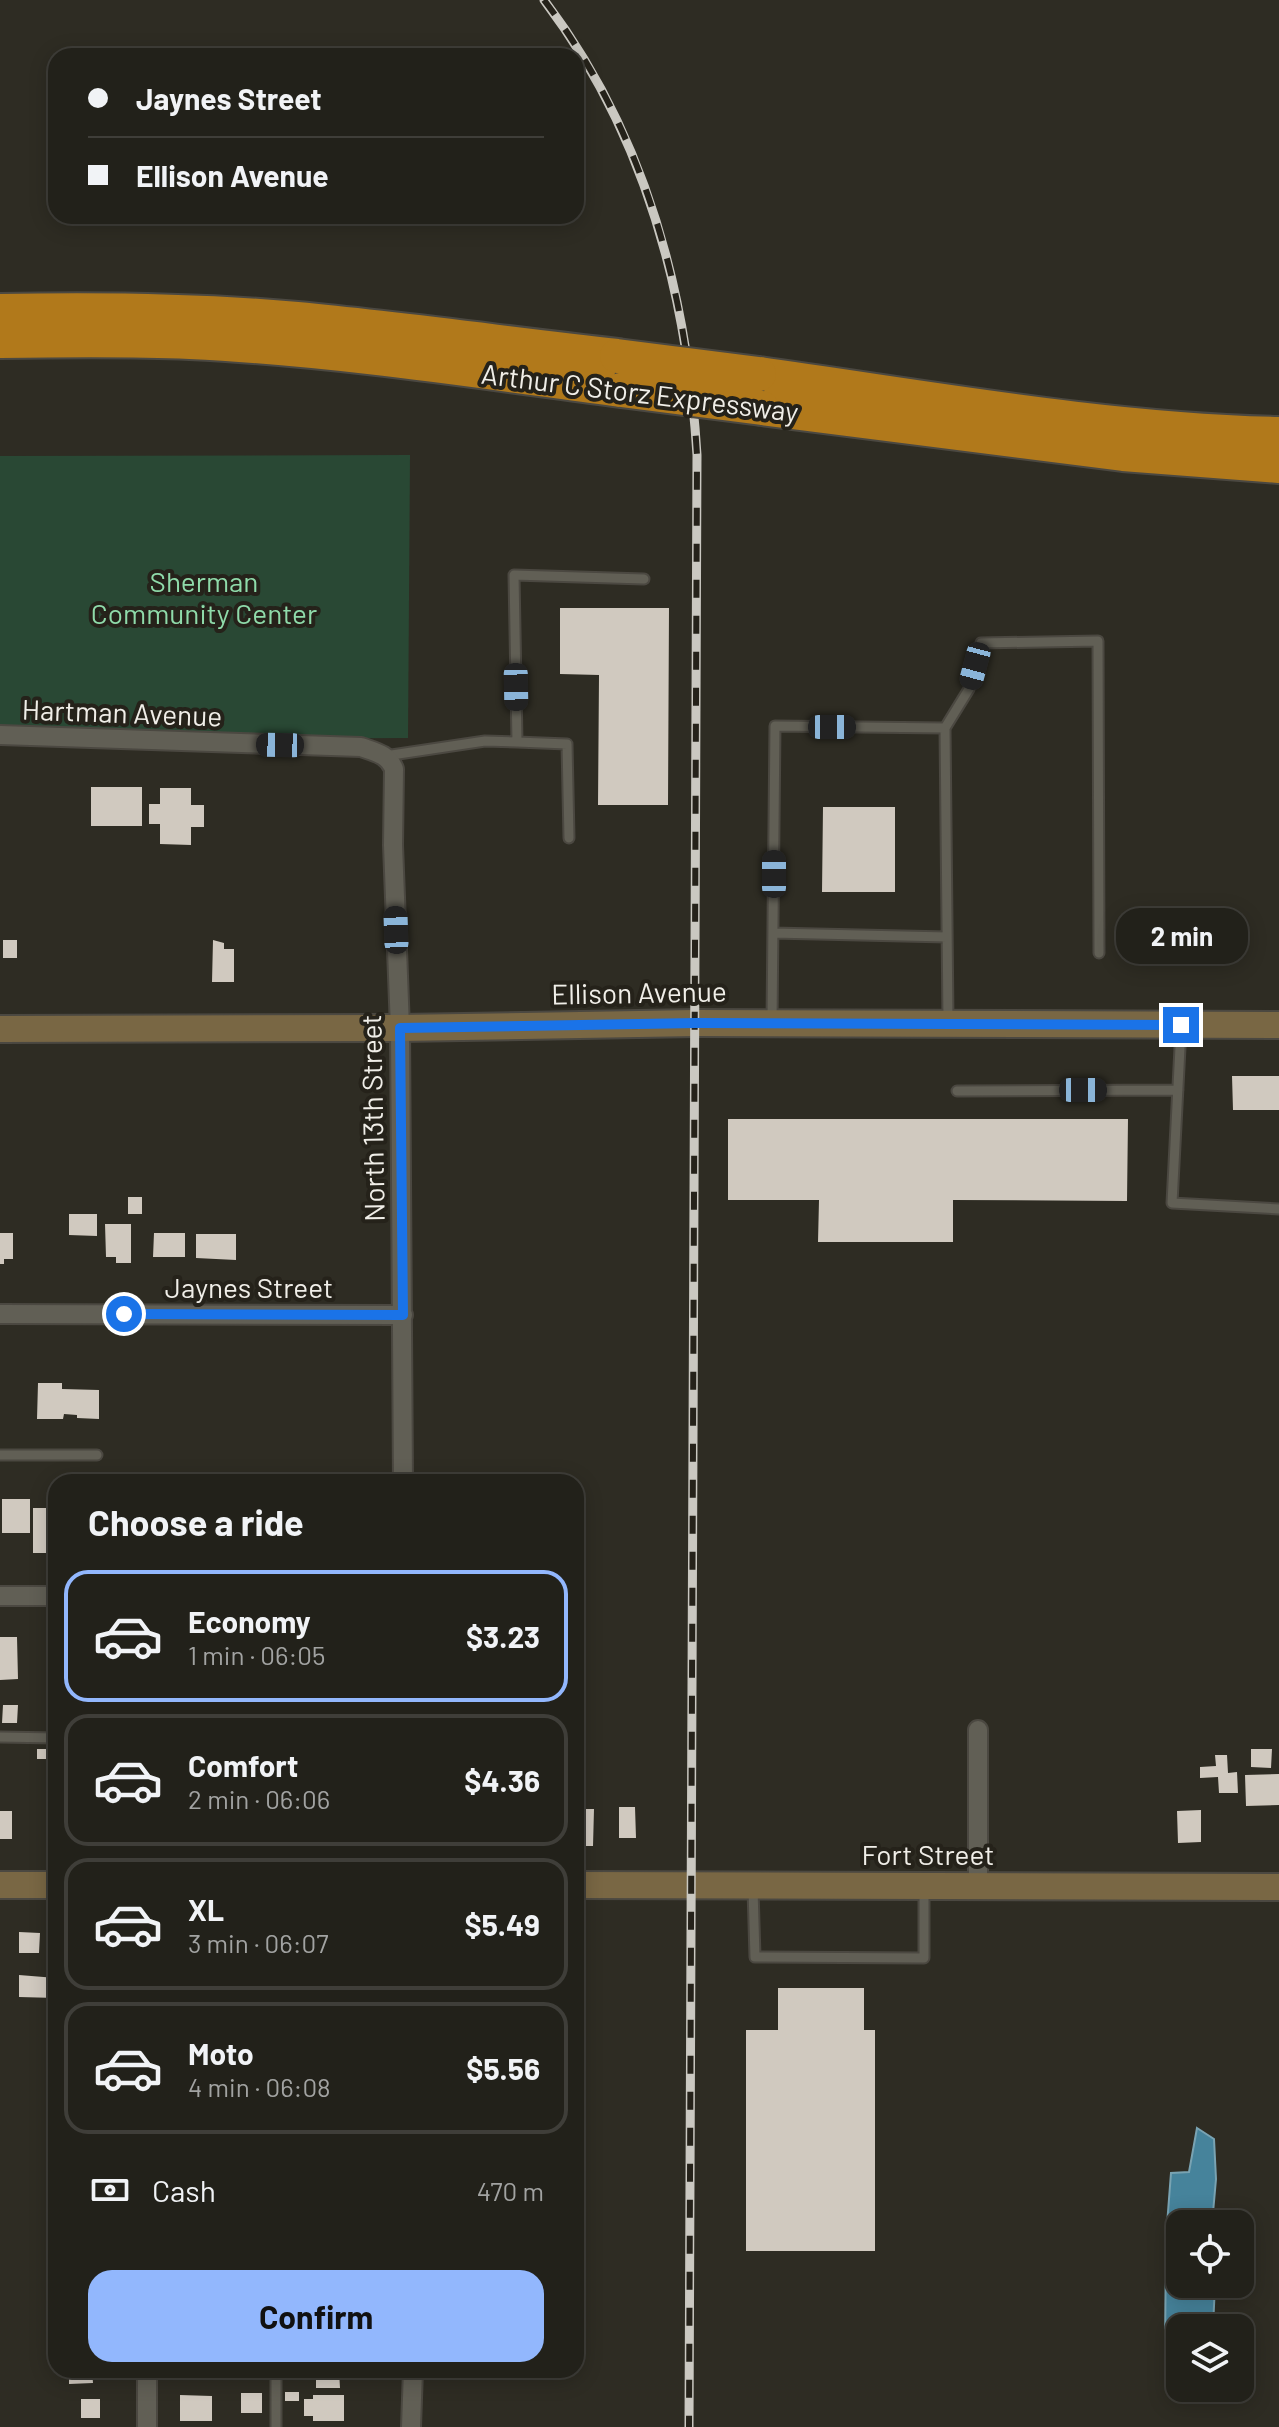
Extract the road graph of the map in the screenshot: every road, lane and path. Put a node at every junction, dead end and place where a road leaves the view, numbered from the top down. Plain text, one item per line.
1 (0, 311) edge
2 (0, 341) edge
3 (1279, 434) edge
4 (1279, 466) edge
5 (644, 579) dead end
6 (945, 728) junction
7 (0, 735) edge
8 (517, 742) junction
9 (385, 756) junction
10 (569, 838) dead end
11 (773, 933) junction
12 (947, 937) junction
13 (1099, 953) dead end
14 (771, 1023) junction
15 (948, 1024) junction
16 (1181, 1025) junction
17 (1279, 1025) edge
18 (400, 1028) junction
19 (0, 1029) edge
20 (1178, 1090) junction
21 (957, 1091) dead end
22 (1279, 1209) edge
23 (0, 1314) edge
24 (403, 1315) junction
25 (0, 1455) edge
26 (97, 1455) dead end
27 (403, 1474) edge
28 (0, 1596) edge
29 (48, 1596) edge
30 (978, 1730) dead end
31 (0, 1737) edge
32 (48, 1738) edge
33 (0, 1885) edge
34 (48, 1885) edge
35 (584, 1885) edge
36 (753, 1886) junction
37 (924, 1886) junction
38 (978, 1886) junction
39 (1279, 1887) edge
40 (147, 2378) edge
41 (276, 2378) edge
42 (413, 2378) edge
43 (147, 2427) edge
44 (276, 2427) edge
45 (411, 2427) edge

1 - 3 highway, Arthur C Storz Expressway, bridge
2 - 4 highway, Arthur C Storz Expressway, bridge
5 - 8 lane
6 - 11 lane
6 - 12 lane
6 - 13 lane
7 - 9 street, Hartman Avenue
8 - 9 lane
8 - 10 lane
9 - 18 street, North 13th Street
11 - 12 lane
11 - 14 lane
12 - 15 lane
14 - 15 street, Ellison Avenue
14 - 18 street, Ellison Avenue
15 - 16 street, Ellison Avenue
16 - 17 street, Ellison Avenue
16 - 20 lane
18 - 19 street, Ellison Avenue
18 - 24 street, North 13th Street
20 - 21 lane
20 - 22 lane
23 - 24 street, Jaynes Street
24 - 27 street, North 13th Street
25 - 26 lane
28 - 29 street
30 - 38 street
31 - 32 lane
33 - 34 street
35 - 36 street, Fort Street
36 - 37 street, Fort Street
36 - 37 lane
37 - 38 street, Fort Street
38 - 39 street, Fort Street
40 - 43 street
41 - 44 lane
42 - 45 street

